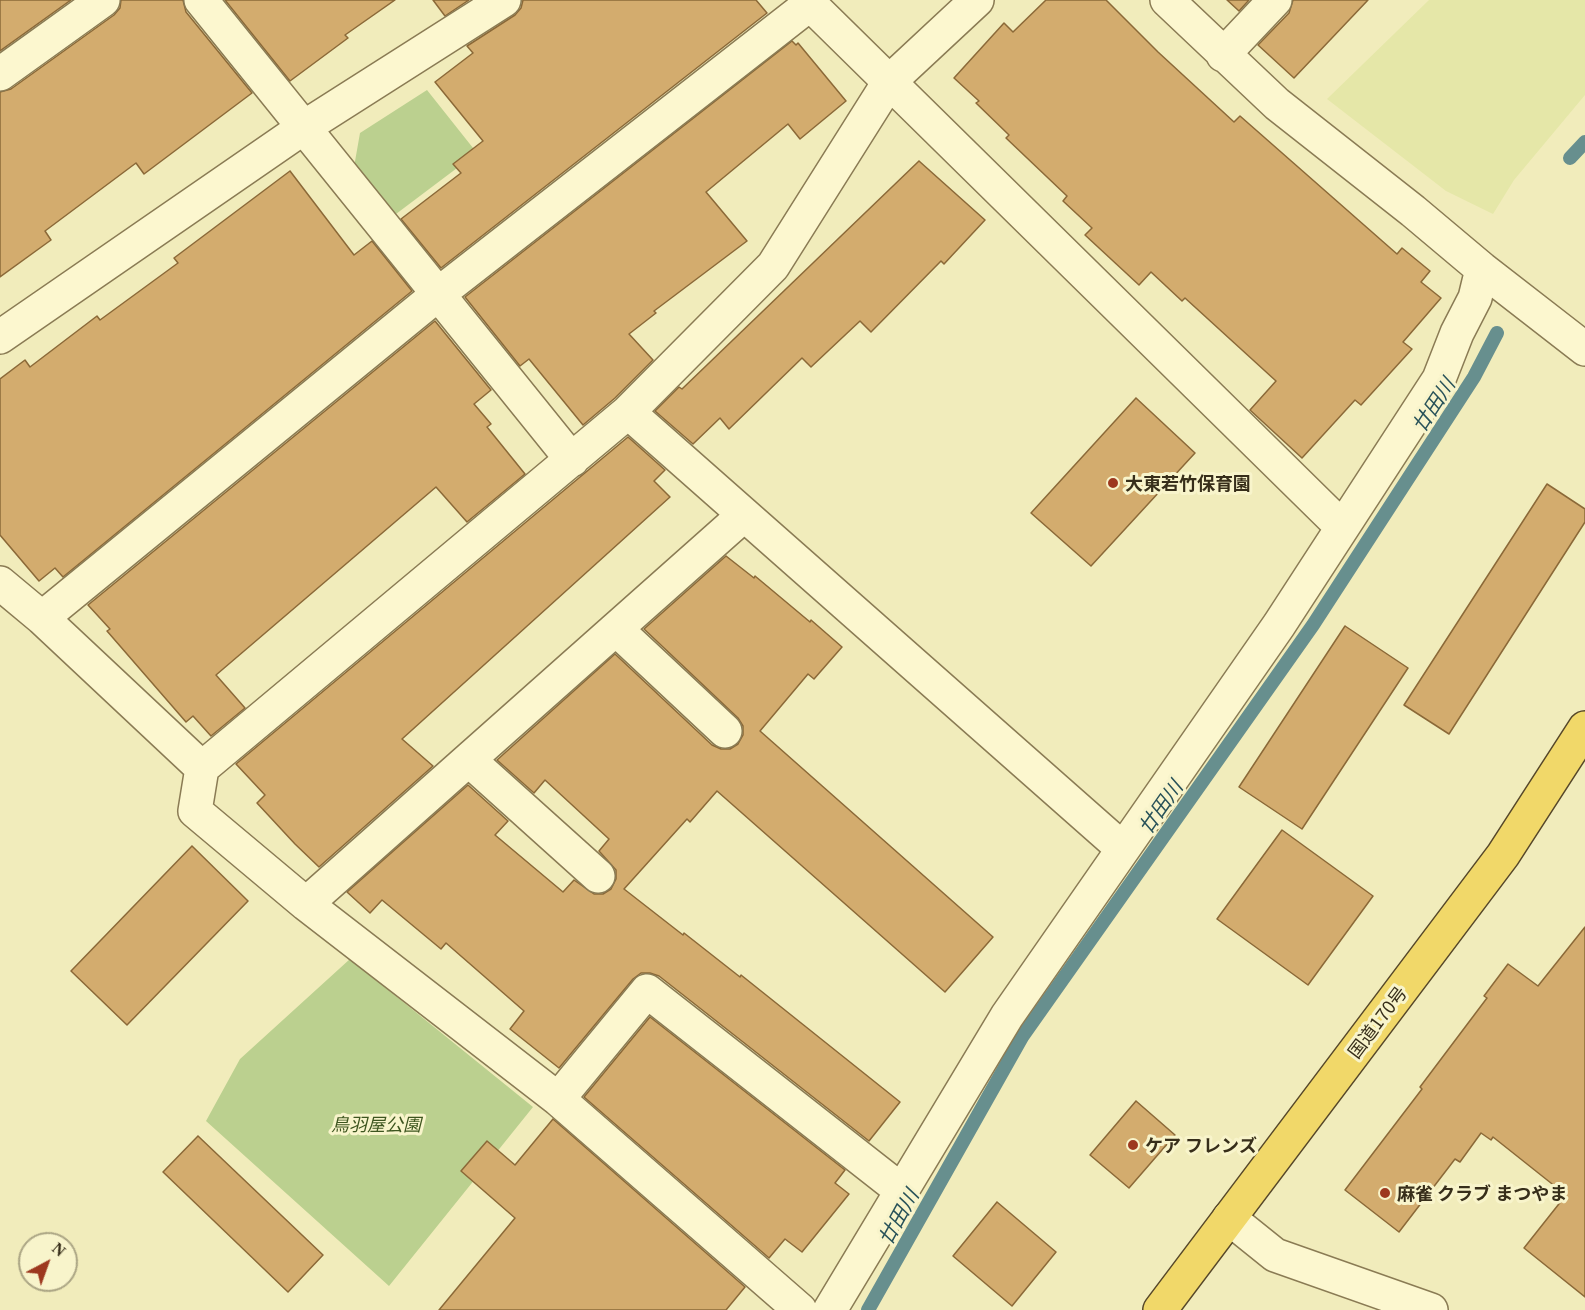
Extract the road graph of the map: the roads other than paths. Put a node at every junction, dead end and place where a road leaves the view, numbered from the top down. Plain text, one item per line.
1 (103, 0) edge
2 (201, 0) edge
3 (504, 0) edge
4 (977, 0) edge
5 (1167, 0) edge
6 (1275, 0) edge
7 (808, 2) edge
8 (1223, 55) junction
9 (0, 74) edge
10 (889, 82) junction
11 (303, 128) junction
12 (1482, 269) junction
13 (437, 295) junction
14 (0, 338) edge
15 (1585, 349) edge
16 (628, 412) junction
17 (572, 460) junction
18 (744, 516) junction
19 (1342, 527) junction
20 (4, 594) edge
21 (42, 618) junction
22 (616, 629) junction
23 (1585, 728) edge
24 (725, 731) dead end
25 (469, 760) junction
26 (202, 768) junction
27 (1122, 849) junction
28 (598, 876) dead end
29 (306, 904) junction
30 (558, 1099) junction
31 (902, 1191) junction
32 (1229, 1218) junction
33 (800, 1310) edge
34 (830, 1310) edge
35 (1160, 1310) edge
36 (1431, 1310) edge

1 - 9 street
2 - 11 street
3 - 11 street
4 - 10 street
5 - 8 street
6 - 8 street
7 - 10 street
7 - 13 street
8 - 12 street
10 - 16 street
10 - 19 street
11 - 13 street
11 - 14 street
12 - 15 street
12 - 19 street
13 - 17 street
13 - 21 street
16 - 17 street
16 - 18 street
17 - 26 street
18 - 22 street
18 - 27 street
19 - 27 street
20 - 21 street
21 - 26 street
22 - 24 street
22 - 25 street
23 - 32 highway, 国道170号
25 - 28 street
25 - 29 street
26 - 29 street
27 - 31 street
29 - 30 street
30 - 31 street
30 - 33 street
31 - 34 street
32 - 35 highway, 国道170号
32 - 36 street

